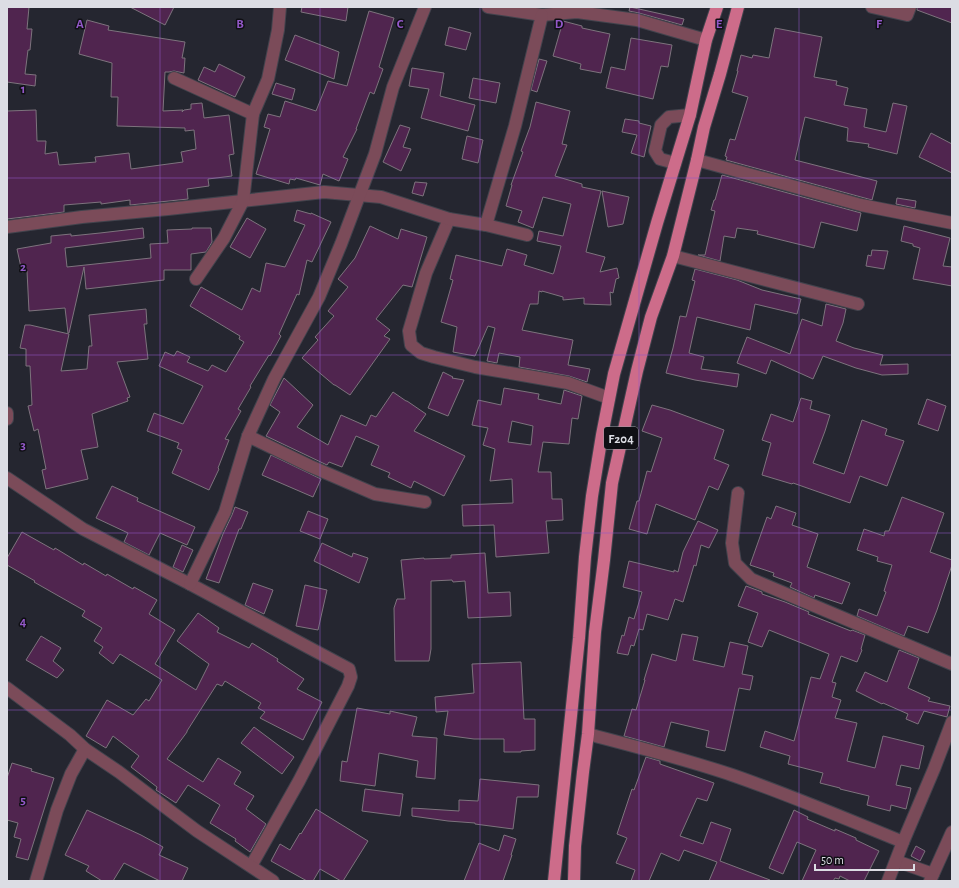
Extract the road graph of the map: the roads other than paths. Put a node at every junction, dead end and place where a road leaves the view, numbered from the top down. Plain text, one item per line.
1 (280, 7) edge
2 (425, 7) edge
3 (488, 7) edge
4 (717, 7) edge
5 (738, 7) edge
6 (872, 7) edge
7 (910, 7) edge
8 (542, 15) junction
9 (706, 40) junction
10 (174, 78) dead end
11 (252, 114) junction
12 (690, 115) junction
13 (697, 160) junction
14 (675, 163) junction
15 (359, 195) junction
16 (243, 201) junction
17 (449, 219) junction
18 (952, 223) edge
19 (486, 225) junction
20 (7, 227) edge
21 (527, 235) dead end
22 (673, 256) junction
23 (196, 279) dead end
24 (858, 304) dead end
25 (609, 398) junction
26 (7, 413) edge
27 (7, 419) edge
28 (248, 436) junction
29 (7, 478) edge
30 (738, 493) dead end
31 (425, 502) dead end
32 (190, 584) junction
33 (952, 664) edge
34 (7, 688) edge
35 (952, 724) edge
36 (588, 734) junction
37 (85, 749) junction
38 (952, 832) edge
39 (903, 842) junction
40 (896, 860) junction
41 (251, 866) junction
42 (932, 878) edge
43 (36, 881) edge
44 (273, 881) edge
45 (554, 881) edge
46 (574, 881) edge
47 (888, 881) edge

1 - 11 street
2 - 15 street
3 - 8 street
4 - 9 main road, F204
5 - 13 main road, F204
6 - 7 street
8 - 9 street
8 - 19 street
9 - 12 main road, F204
10 - 11 street
11 - 16 street
12 - 14 main road, F204
12 - 14 street
13 - 18 street
13 - 22 main road, F204
14 - 25 main road, F204
15 - 16 street
15 - 17 street
15 - 28 street
16 - 20 street
16 - 23 street
17 - 19 street
17 - 25 street
19 - 21 street
22 - 24 street
22 - 36 main road, F204
25 - 45 main road, F204
26 - 27 street
28 - 31 street
28 - 32 street
29 - 32 street
30 - 33 street
32 - 41 street
34 - 37 street
35 - 39 street
36 - 39 street
36 - 46 main road, F204
37 - 41 street
37 - 43 street
38 - 42 street
39 - 40 street
40 - 42 street
40 - 47 street
41 - 44 street

